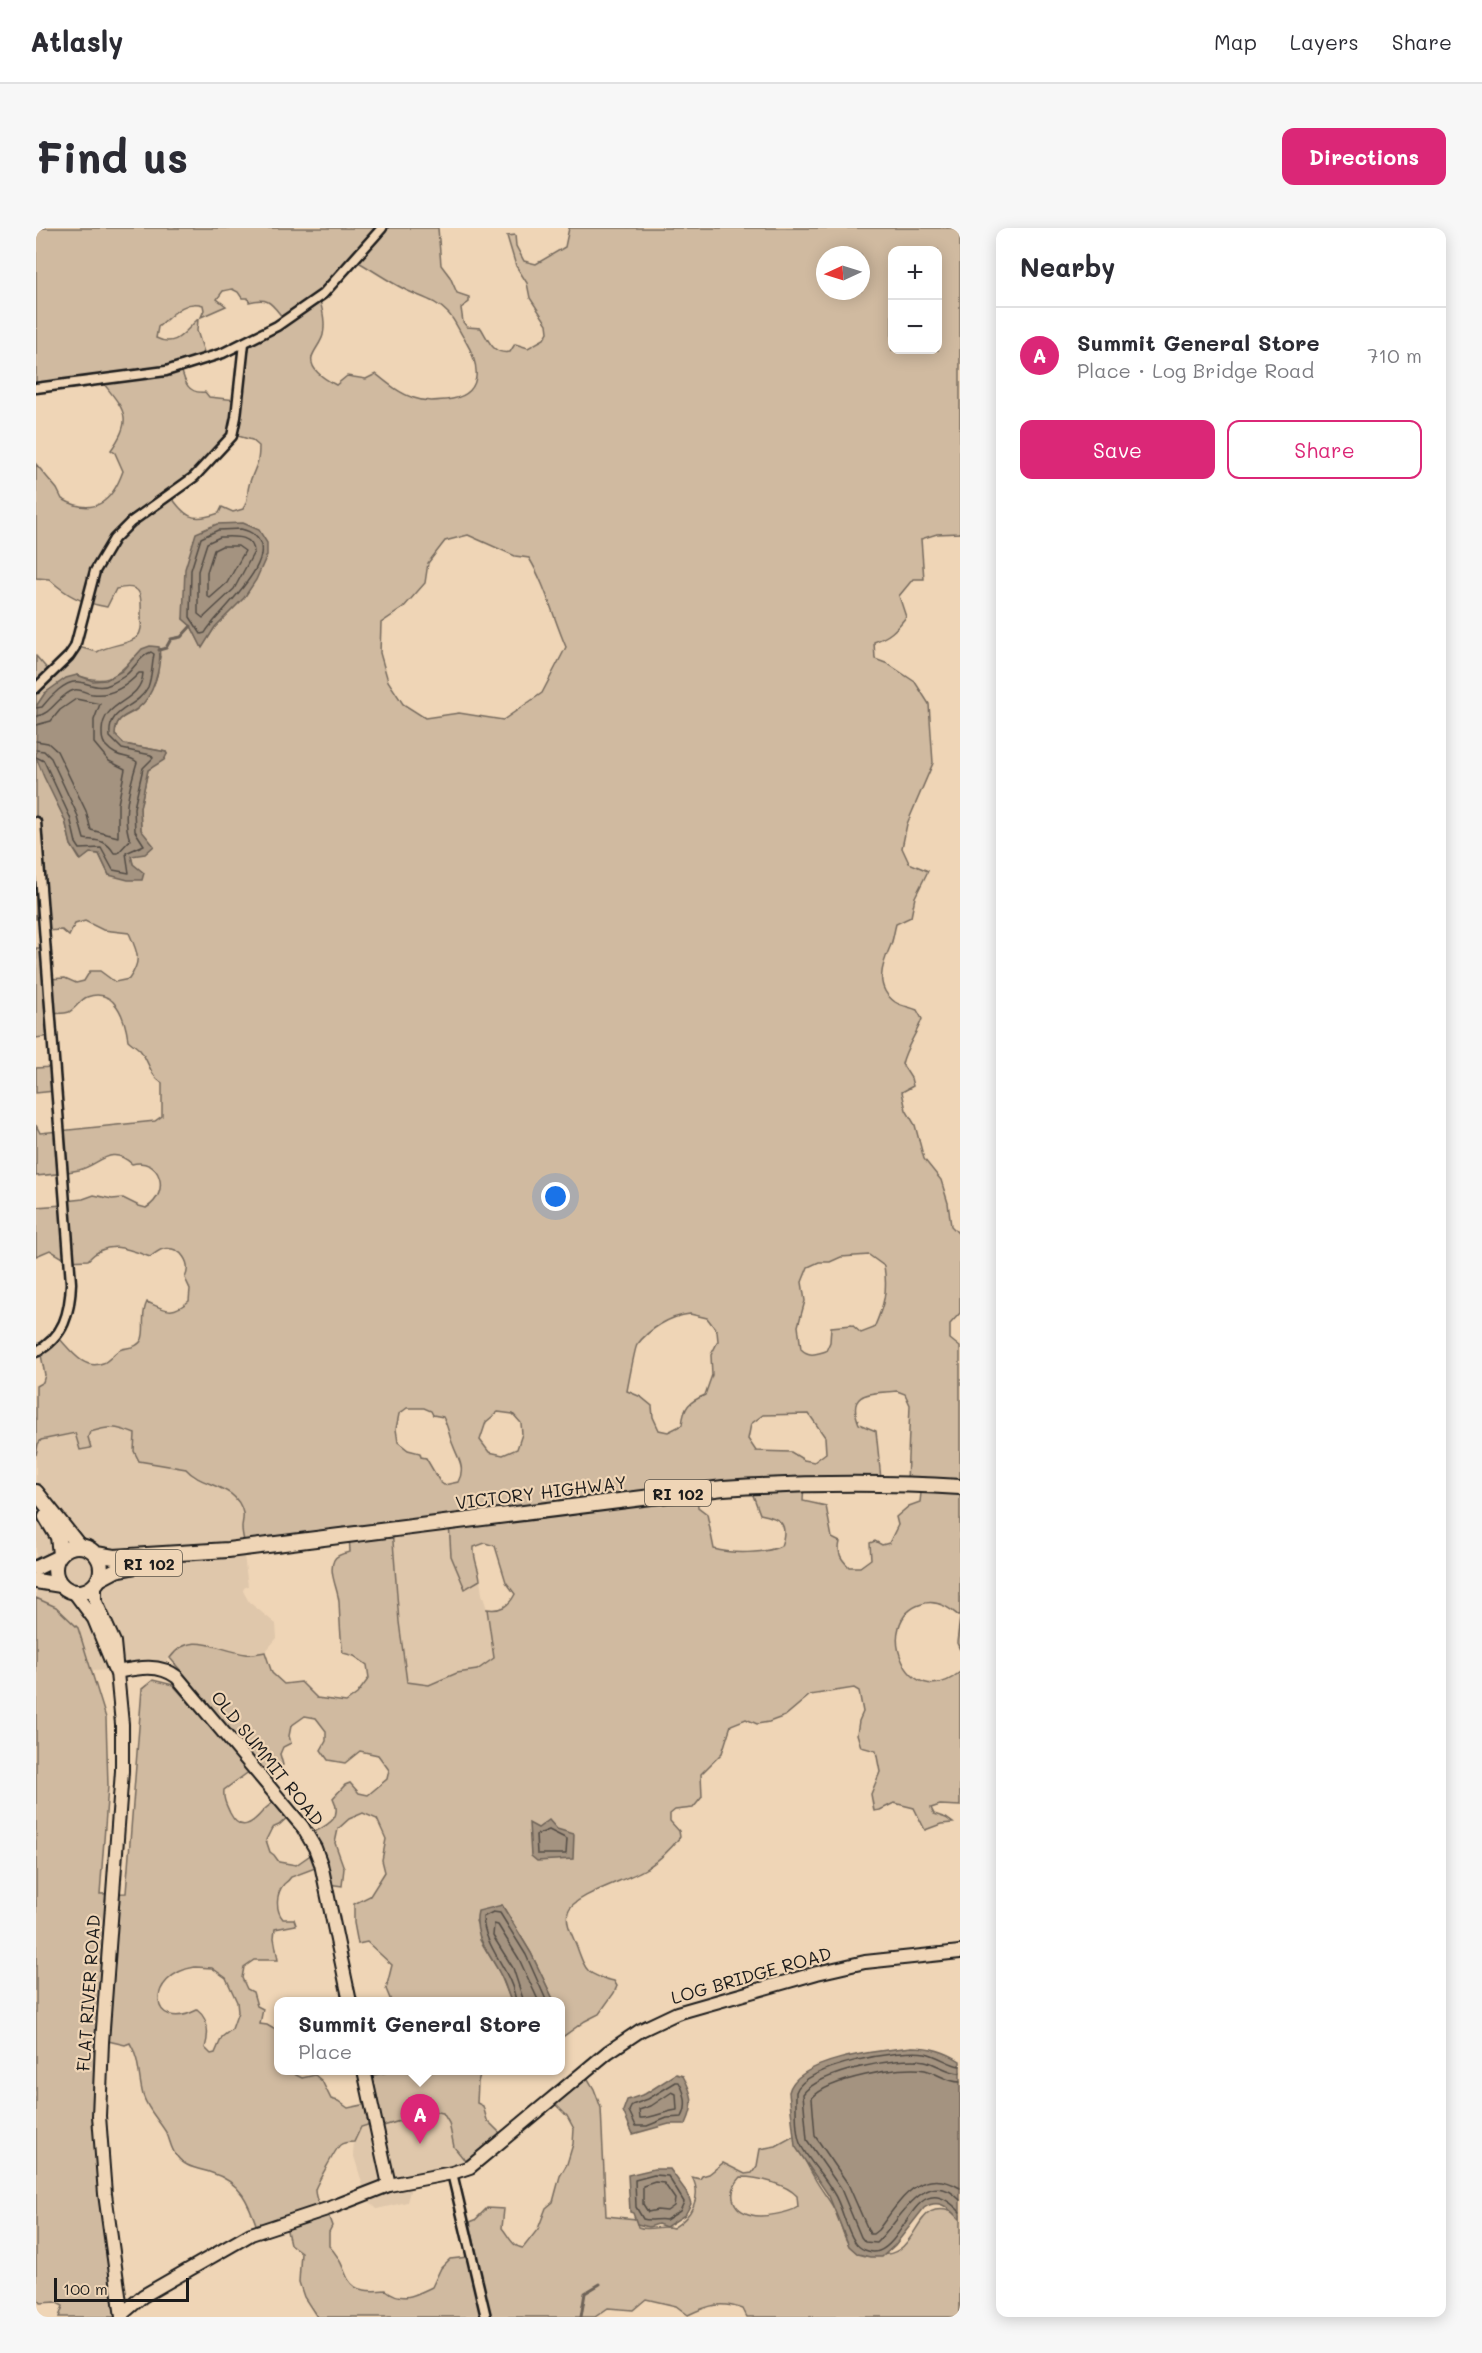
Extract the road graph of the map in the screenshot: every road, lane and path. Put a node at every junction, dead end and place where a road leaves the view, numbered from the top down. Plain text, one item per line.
1 (382, 228) edge
2 (244, 343) junction
3 (36, 388) edge
4 (36, 688) edge
5 (36, 822) edge
6 (36, 1352) edge
7 (960, 1486) edge
8 (36, 1492) edge
9 (36, 1500) edge
10 (79, 1546) junction
11 (200, 1553) junction
12 (96, 1554) junction
13 (58, 1556) junction
14 (36, 1568) edge
15 (36, 1581) edge
16 (97, 1582) junction
17 (61, 1585) junction
18 (74, 1592) junction
19 (116, 1672) junction
20 (960, 1952) edge
21 (349, 1997) edge
22 (365, 2075) edge
23 (452, 2173) junction
24 (389, 2185) junction
25 (121, 2316) edge
26 (486, 2317) edge

1 - 2 street
2 - 3 street
2 - 4 street
5 - 6 street
7 - 11 main road, VICTORY HIGHWAY / RI 102
8 - 10 main road
9 - 13 main road
10 - 12 main road
10 - 13 main road
11 - 12 main road, VICTORY HIGHWAY / RI 102
11 - 16 main road, VICTORY HIGHWAY / RI 102
12 - 16 main road
13 - 14 main road
13 - 17 main road
15 - 17 main road
16 - 18 main road
16 - 19 street, FLAT RIVER ROAD
17 - 18 main road
18 - 19 street, FLAT RIVER ROAD
19 - 21 street, OLD SUMMIT ROAD
19 - 25 street, FLAT RIVER ROAD
20 - 23 street, LOG BRIDGE ROAD
22 - 24 street
23 - 24 street, LOG BRIDGE ROAD
23 - 26 street
24 - 25 street

